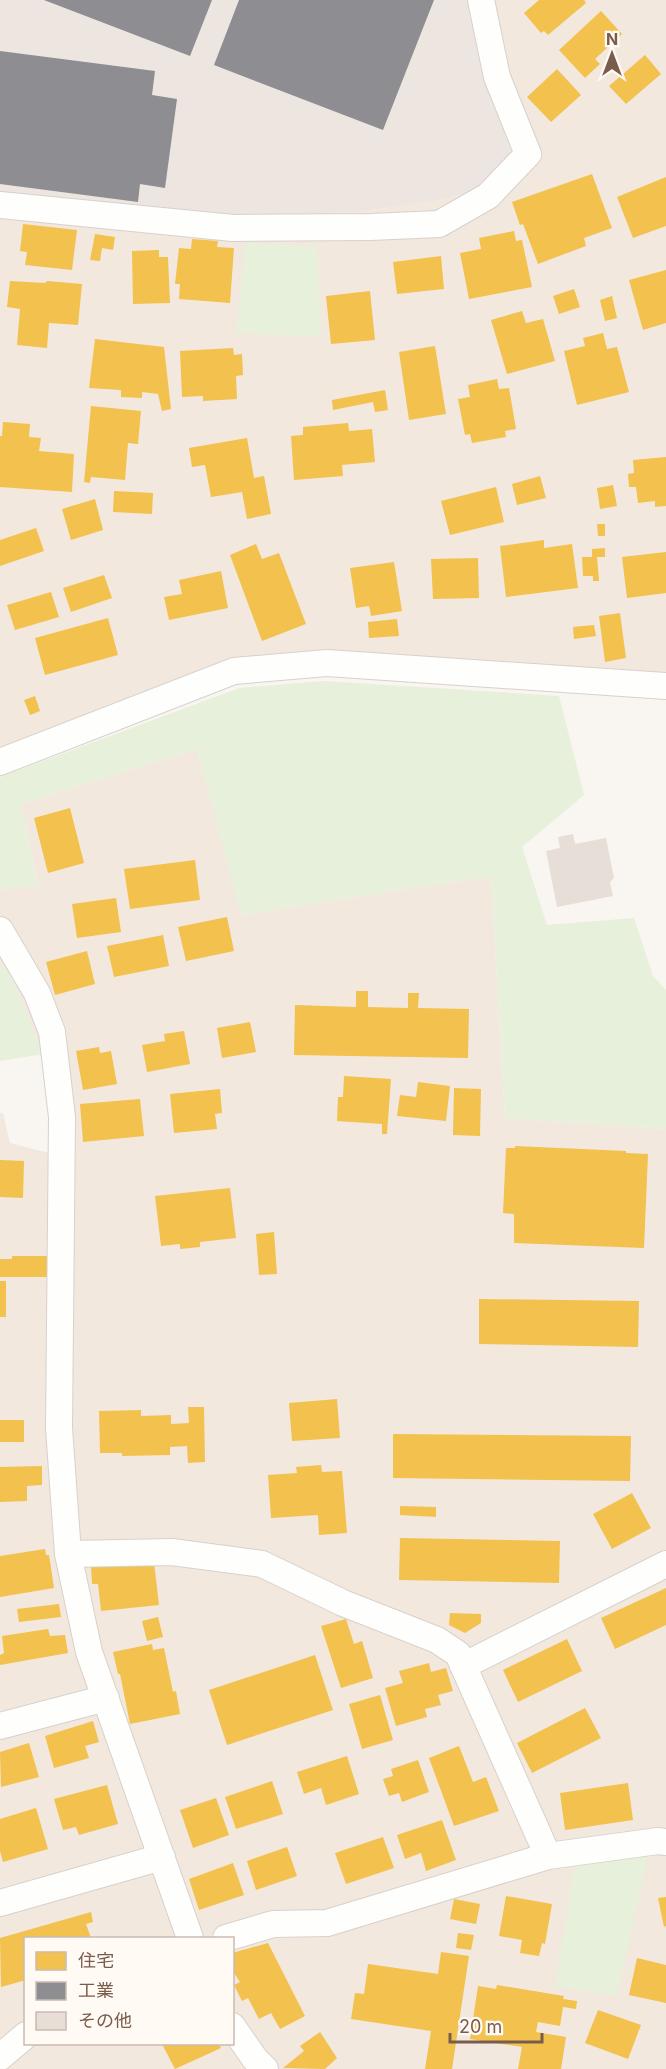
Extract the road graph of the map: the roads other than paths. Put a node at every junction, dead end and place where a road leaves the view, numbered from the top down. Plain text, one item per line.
1 (481, 0) edge
2 (0, 205) edge
3 (666, 686) edge
4 (0, 762) edge
5 (0, 930) edge
6 (68, 1554) junction
7 (666, 1564) edge
8 (463, 1666) junction
9 (106, 1698) junction
10 (0, 1726) edge
11 (666, 1842) edge
12 (548, 1856) junction
13 (162, 1857) junction
14 (0, 1904) edge
15 (190, 1937) edge
16 (229, 1937) edge
17 (234, 2028) edge
18 (24, 2037) edge
19 (0, 2058) edge
20 (265, 2069) edge

1 - 2 street
3 - 4 street
5 - 6 street
6 - 8 street
6 - 9 street
7 - 8 street
8 - 12 street
9 - 10 street
9 - 13 street
11 - 12 street
12 - 16 street
13 - 14 street
13 - 15 street
17 - 20 street
18 - 19 street

